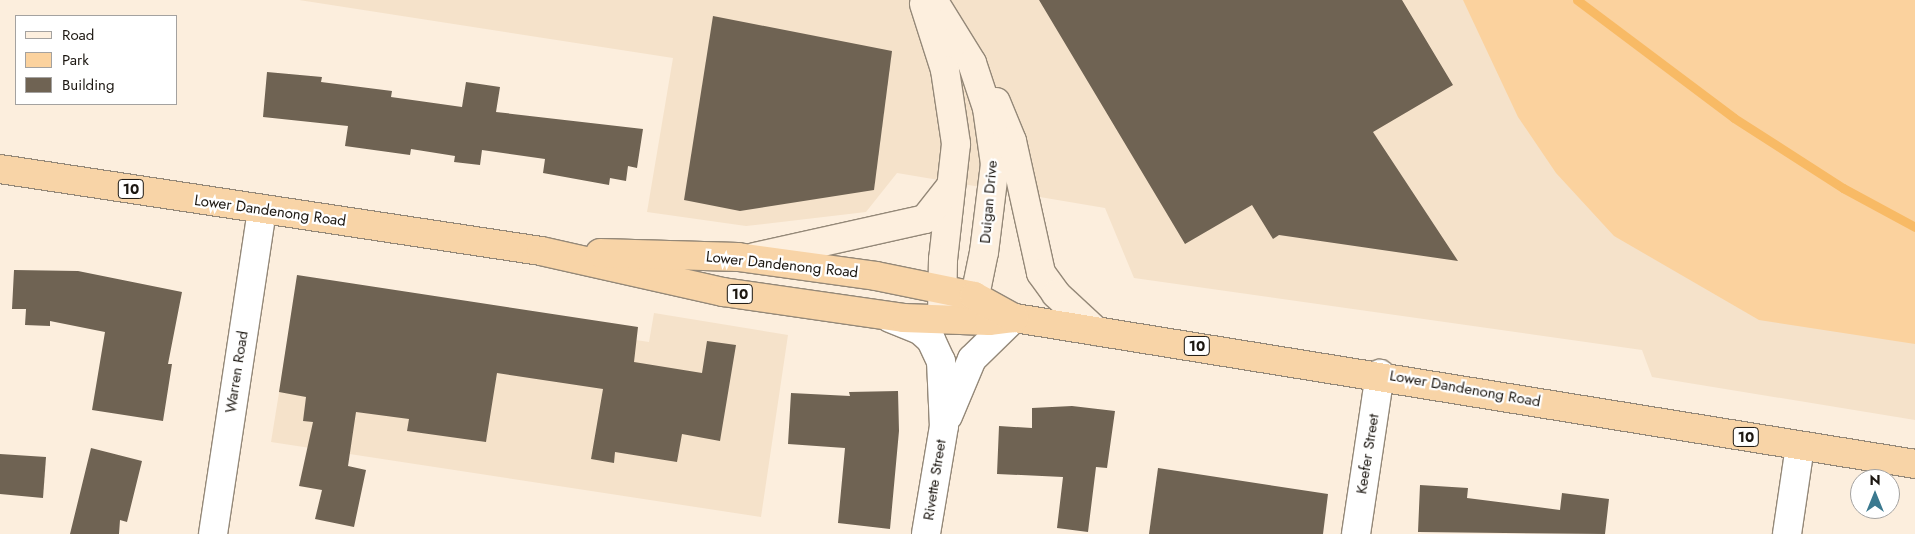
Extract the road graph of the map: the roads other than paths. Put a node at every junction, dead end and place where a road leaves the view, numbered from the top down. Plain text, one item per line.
1 (922, 0) edge
2 (933, 0) edge
3 (972, 63) junction
4 (0, 169) edge
5 (952, 185) junction
6 (262, 210) junction
7 (541, 251) junction
8 (748, 258) junction
9 (943, 290) junction
10 (972, 309) junction
11 (882, 316) junction
12 (942, 318) junction
13 (1014, 318) junction
14 (1096, 331) junction
15 (1380, 374) junction
16 (944, 426) junction
17 (1800, 446) junction
18 (1915, 464) edge
19 (212, 534) edge
20 (926, 534) edge
21 (1356, 534) edge
22 (1787, 534) edge

1 - 5 main road
2 - 3 main road, Duigan Drive
3 - 10 main road, Duigan Drive
3 - 14 main road
4 - 6 highway, Lower Dandenong Road / 10
5 - 8 main road
5 - 9 main road
6 - 7 highway, Lower Dandenong Road / 10
6 - 19 street, Warren Road
7 - 8 highway, Lower Dandenong Road / 10
7 - 11 highway, Lower Dandenong Road / 10
8 - 9 highway, Lower Dandenong Road / 10
9 - 10 highway, Lower Dandenong Road / 10
9 - 12 main road
10 - 12 highway, Lower Dandenong Road / 10
10 - 13 highway, Lower Dandenong Road / 10
11 - 12 highway, Lower Dandenong Road / 10
11 - 16 street, Rivette Street
13 - 14 highway, Lower Dandenong Road / 10
13 - 16 street, Rivette Street
14 - 15 highway, Lower Dandenong Road / 10
15 - 17 highway, Lower Dandenong Road / 10
15 - 21 street, Keefer Street
16 - 20 street, Rivette Street
17 - 18 highway, Lower Dandenong Road / 10
17 - 22 street

